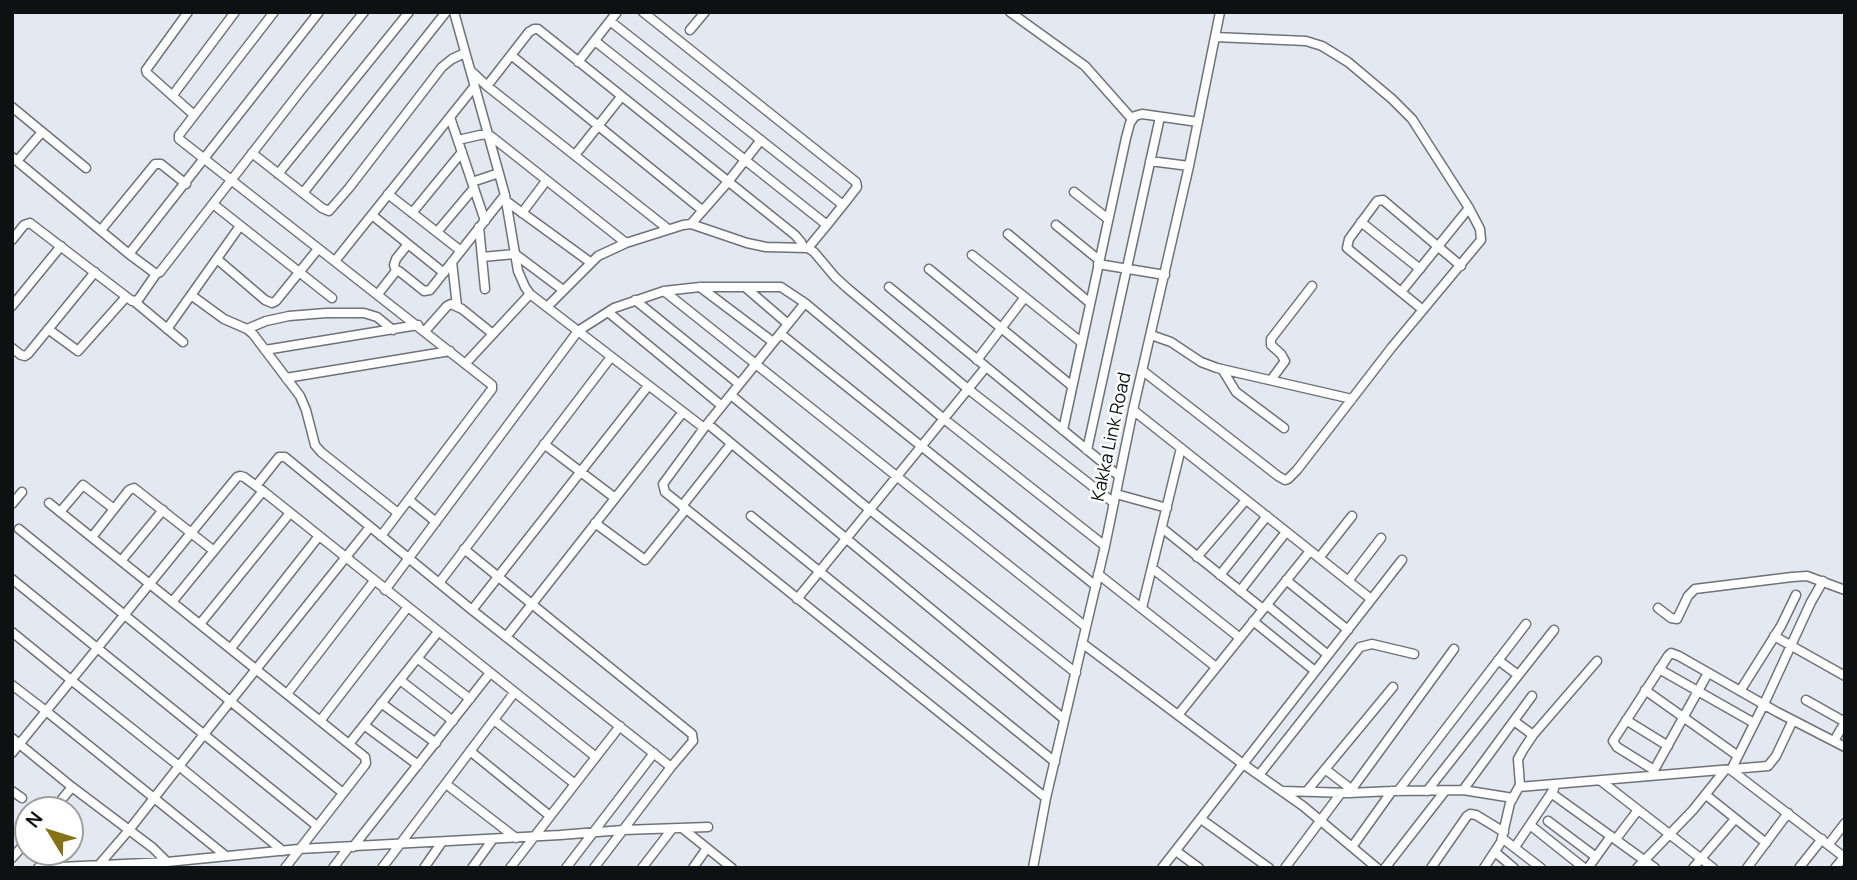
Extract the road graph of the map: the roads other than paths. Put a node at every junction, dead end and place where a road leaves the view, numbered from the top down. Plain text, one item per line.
1 (188, 12) edge
2 (234, 12) edge
3 (275, 12) edge
4 (319, 12) edge
5 (364, 12) edge
6 (408, 12) edge
7 (446, 12) edge
8 (454, 12) edge
9 (617, 12) edge
10 (643, 12) edge
11 (705, 12) edge
12 (1010, 12) edge
13 (1220, 12) edge
14 (610, 21) junction
15 (691, 30) dead end
16 (1215, 37) junction
17 (594, 41) junction
18 (465, 53) junction
19 (510, 55) junction
20 (578, 62) junction
21 (470, 70) junction
22 (487, 86) junction
23 (474, 87) junction
24 (173, 96) junction
25 (621, 97) junction
26 (12, 107) edge
27 (194, 115) junction
28 (450, 117) junction
29 (1160, 117) junction
30 (1132, 119) junction
31 (1198, 122) junction
32 (598, 126) junction
33 (41, 132) junction
34 (487, 134) junction
35 (458, 140) junction
36 (761, 140) junction
37 (462, 152) junction
38 (252, 153) junction
39 (575, 155) junction
40 (15, 159) edge
41 (205, 159) junction
42 (745, 160) junction
43 (1150, 161) junction
44 (1189, 166) junction
45 (86, 168) dead end
46 (499, 173) junction
47 (278, 174) junction
48 (231, 180) junction
49 (546, 181) junction
50 (727, 183) junction
51 (186, 184) junction
52 (473, 185) junction
53 (1074, 192) dead end
54 (303, 193) junction
55 (388, 194) junction
56 (505, 198) junction
57 (213, 204) junction
58 (843, 205) junction
59 (1469, 208) junction
60 (702, 210) junction
61 (412, 213) junction
62 (522, 213) junction
63 (372, 215) junction
64 (1108, 219) junction
65 (1361, 222) junction
66 (482, 224) junction
67 (691, 224) junction
68 (1056, 225) dead end
69 (240, 226) junction
70 (827, 226) junction
71 (668, 229) junction
72 (101, 230) junction
73 (437, 232) junction
74 (1008, 234) dead end
75 (12, 240) edge
76 (626, 243) junction
77 (408, 244) junction
78 (61, 246) junction
79 (806, 247) junction
80 (1438, 247) junction
81 (318, 249) junction
82 (461, 251) junction
83 (129, 254) junction
84 (515, 254) junction
85 (972, 255) dead end
86 (482, 257) junction
87 (217, 259) junction
88 (335, 261) junction
89 (452, 262) junction
90 (590, 262) junction
91 (1099, 262) junction
92 (1461, 266) junction
93 (929, 269) dead end
94 (1128, 269) junction
95 (1420, 269) junction
96 (396, 271) junction
97 (95, 272) junction
98 (298, 273) junction
99 (444, 273) junction
100 (156, 274) junction
101 (1165, 275) junction
102 (1312, 285) dead end
103 (700, 287) junction
104 (746, 287) junction
105 (889, 287) dead end
106 (485, 289) dead end
107 (563, 290) junction
108 (664, 291) junction
109 (1401, 292) junction
110 (378, 294) junction
111 (530, 294) junction
112 (191, 295) junction
113 (126, 297) junction
114 (1025, 297) junction
115 (331, 298) dead end
116 (635, 300) junction
117 (135, 302) junction
118 (805, 303) junction
119 (1090, 303) junction
120 (12, 306) edge
121 (457, 306) junction
122 (547, 307) junction
123 (1423, 310) junction
124 (608, 312) junction
125 (788, 324) junction
126 (421, 328) junction
127 (1001, 328) junction
128 (48, 329) junction
129 (167, 329) junction
130 (247, 329) junction
131 (393, 330) junction
132 (578, 331) junction
133 (493, 334) junction
134 (781, 334) junction
135 (1151, 335) junction
136 (183, 342) dead end
137 (773, 342) junction
138 (1082, 342) junction
139 (12, 348) edge
140 (265, 350) junction
141 (450, 351) junction
142 (611, 357) junction
143 (977, 360) junction
144 (466, 363) junction
145 (757, 363) junction
146 (986, 367) junction
147 (1222, 369) junction
148 (1143, 371) junction
149 (286, 378) junction
150 (1271, 380) junction
151 (739, 384) junction
152 (648, 386) junction
153 (1072, 386) junction
154 (968, 389) junction
155 (731, 395) junction
156 (1352, 399) junction
157 (722, 406) junction
158 (1133, 410) junction
159 (683, 412) junction
160 (944, 419) junction
161 (706, 426) junction
162 (1284, 428) dead end
163 (1062, 430) junction
164 (731, 443) junction
165 (544, 444) junction
166 (921, 447) junction
167 (1181, 448) junction
168 (1087, 450) junction
169 (580, 472) junction
170 (1119, 476) junction
171 (897, 477) junction
172 (259, 489) junction
173 (22, 492) dead end
174 (615, 498) junction
175 (1115, 499) junction
176 (408, 500) junction
177 (1246, 500) junction
178 (50, 503) dead end
179 (12, 504) edge
180 (684, 507) junction
181 (1167, 508) junction
182 (114, 509) junction
183 (163, 510) junction
184 (870, 510) junction
185 (60, 512) junction
186 (290, 513) junction
187 (398, 513) junction
188 (751, 516) dead end
189 (1266, 516) junction
190 (1352, 516) dead end
191 (436, 522) junction
192 (595, 523) junction
193 (370, 527) junction
194 (1161, 528) junction
195 (19, 529) dead end
196 (1286, 532) junction
197 (191, 533) junction
198 (381, 536) junction
199 (92, 537) junction
200 (319, 537) junction
201 (1381, 538) dead end
202 (846, 540) junction
203 (1105, 546) junction
204 (464, 549) junction
205 (214, 551) junction
206 (1310, 551) junction
207 (1197, 557) junction
208 (345, 558) junction
209 (409, 558) junction
210 (1319, 558) junction
211 (121, 561) junction
212 (1402, 561) dead end
213 (1152, 568) junction
214 (819, 572) junction
215 (1098, 574) junction
216 (1220, 575) junction
217 (498, 576) junction
218 (12, 579) edge
219 (1286, 580) junction
220 (374, 581) junction
221 (1348, 581) junction
222 (1823, 582) junction
223 (439, 583) junction
224 (149, 584) junction
225 (1096, 586) junction
226 (385, 590) junction
227 (1845, 590) edge
228 (1240, 591) junction
229 (1796, 594) dead end
230 (797, 599) junction
231 (1371, 599) junction
232 (172, 602) junction
233 (532, 604) junction
234 (1265, 607) junction
235 (407, 608) junction
236 (1142, 608) junction
237 (1658, 608) dead end
238 (472, 610) junction
239 (124, 615) junction
240 (1253, 621) junction
241 (200, 624) junction
242 (1526, 624) dead end
243 (1086, 627) junction
244 (1348, 629) junction
245 (1554, 630) dead end
246 (12, 632) edge
247 (438, 632) junction
248 (1774, 636) junction
249 (506, 637) junction
250 (1240, 638) junction
251 (1082, 643) junction
252 (1791, 646) junction
253 (98, 647) junction
254 (230, 648) junction
255 (1454, 649) dead end
256 (1414, 654) dead end
257 (1328, 655) junction
258 (417, 658) junction
259 (1498, 660) junction
260 (1597, 661) dead end
261 (1216, 667) junction
262 (256, 669) junction
263 (1659, 669) junction
264 (1315, 671) junction
265 (490, 673) junction
266 (1076, 673) junction
267 (1708, 673) junction
268 (1518, 675) junction
269 (1845, 676) edge
270 (400, 680) junction
271 (71, 681) junction
272 (12, 685) edge
273 (1393, 687) dead end
274 (1645, 690) junction
275 (1698, 691) junction
276 (1740, 691) junction
277 (514, 693) junction
278 (287, 694) junction
279 (1532, 696) dead end
280 (470, 699) junction
281 (1806, 700) dead end
282 (231, 701) junction
283 (381, 703) junction
284 (1764, 704) junction
285 (46, 711) junction
286 (1178, 715) junction
287 (1684, 717) junction
288 (1064, 719) junction
289 (494, 720) junction
290 (1626, 720) junction
291 (1793, 720) junction
292 (320, 721) junction
293 (453, 721) junction
294 (1514, 721) junction
295 (1754, 723) junction
296 (364, 725) junction
297 (620, 726) junction
298 (205, 733) junction
299 (1533, 735) junction
300 (12, 738) edge
301 (1834, 741) junction
302 (436, 743) junction
303 (20, 744) junction
304 (349, 744) junction
305 (1668, 746) junction
306 (1845, 747) edge
307 (470, 751) junction
308 (12, 753) edge
309 (654, 753) junction
310 (1738, 756) junction
311 (596, 757) junction
312 (1055, 762) junction
313 (1243, 764) junction
314 (179, 765) junction
315 (418, 765) junction
316 (671, 767) junction
317 (1325, 769) junction
318 (1728, 770) junction
319 (1653, 772) junction
320 (1259, 775) junction
321 (1601, 781) junction
322 (446, 783) junction
323 (575, 784) junction
324 (1557, 785) junction
325 (72, 787) junction
326 (1519, 787) junction
327 (1395, 790) junction
328 (1463, 790) junction
329 (1283, 791) junction
330 (1307, 791) junction
331 (1427, 791) junction
332 (1444, 791) junction
333 (1347, 792) junction
334 (343, 793) junction
335 (1551, 793) junction
336 (1706, 794) junction
337 (65, 796) edge
338 (155, 798) junction
339 (1046, 798) junction
340 (1513, 798) junction
341 (1638, 810) junction
342 (1788, 813) junction
343 (550, 816) junction
344 (1201, 819) junction
345 (1735, 819) junction
346 (1321, 821) junction
347 (1548, 821) dead end
348 (1845, 823) edge
349 (1530, 825) junction
350 (317, 826) junction
351 (708, 827) dead end
352 (682, 828) junction
353 (671, 829) junction
354 (130, 830) junction
355 (623, 830) junction
356 (592, 833) junction
357 (1842, 833) edge
358 (1671, 834) junction
359 (1503, 835) junction
360 (534, 837) junction
361 (516, 838) junction
362 (1614, 838) junction
363 (493, 839) junction
364 (1826, 841) junction
365 (442, 842) junction
366 (1766, 843) junction
367 (399, 845) junction
368 (1352, 847) junction
369 (1515, 847) junction
370 (350, 848) junction
371 (707, 848) junction
372 (299, 849) junction
373 (283, 850) junction
374 (1176, 850) junction
375 (1495, 852) junction
376 (226, 856) junction
377 (1844, 856) edge
378 (1596, 858) junction
379 (1701, 858) junction
380 (1645, 860) junction
381 (167, 862) junction
382 (98, 866) edge
383 (1748, 867) edge
384 (38, 868) edge
385 (285, 868) edge
386 (332, 868) edge
387 (382, 868) edge
388 (424, 868) edge
389 (472, 868) edge
390 (510, 868) edge
391 (566, 868) edge
392 (594, 868) edge
393 (642, 868) edge
394 (693, 868) edge
395 (732, 868) edge
396 (1033, 868) edge
397 (1163, 868) edge
398 (1199, 868) edge
399 (1269, 868) edge
400 (1285, 868) edge
401 (1377, 868) edge
402 (1385, 868) edge
403 (1431, 868) edge
404 (1484, 868) edge
405 (1514, 868) edge
406 (1541, 868) edge
407 (1586, 868) edge
408 (1637, 868) edge
409 (1655, 868) edge
410 (1693, 868) edge
411 (1713, 868) edge
412 (1799, 868) edge
413 (1835, 868) edge

1 - 24 street
2 - 24 street
3 - 27 street
4 - 41 street
5 - 38 street
6 - 47 street
7 - 54 street
8 - 18 street
9 - 14 street
10 - 58 street
11 - 15 street
12 - 30 street
13 - 16 street, Kakka Link Road
14 - 17 street
14 - 36 street
16 - 31 street, Kakka Link Road
16 - 59 street
17 - 20 street
17 - 42 street
18 - 21 street
18 - 54 street
19 - 20 street
19 - 22 street
19 - 32 street
20 - 25 street
21 - 22 street
21 - 23 street
22 - 39 street
23 - 28 street
23 - 34 street
24 - 27 street
25 - 32 street
25 - 50 street
26 - 33 street
27 - 41 street
28 - 35 street
28 - 55 street
29 - 30 street
29 - 31 street
29 - 43 street
30 - 64 street
31 - 44 street, Kakka Link Road
32 - 39 street
32 - 60 street
33 - 40 street
33 - 45 street
34 - 35 street
34 - 46 street
34 - 49 street
35 - 37 street
36 - 42 street
36 - 58 street
37 - 52 street
37 - 61 street
38 - 47 street
38 - 48 street
39 - 71 street
40 - 72 street
41 - 48 street
41 - 51 street
42 - 50 street
42 - 70 street
43 - 44 street
43 - 94 street
44 - 101 street, Kakka Link Road
46 - 52 street
46 - 56 street
47 - 54 street
48 - 57 street
48 - 81 street
49 - 62 street
49 - 76 street
50 - 60 street
50 - 79 street
51 - 72 street
51 - 83 street
52 - 66 street
52 - 73 street
53 - 64 street
55 - 61 street
55 - 63 street
56 - 62 street
56 - 66 street
56 - 84 street
57 - 69 street
57 - 100 street
58 - 70 street
59 - 80 street
59 - 92 street
60 - 67 street
61 - 73 street
62 - 90 street
63 - 77 street
63 - 88 street
64 - 91 street
65 - 80 street
65 - 95 street
65 - 109 street
66 - 82 street
66 - 86 street
67 - 71 street
67 - 79 street
68 - 91 street
69 - 87 street
69 - 98 street
70 - 79 street
71 - 76 street
72 - 83 street
73 - 82 street
74 - 119 street
75 - 78 street
76 - 90 street
77 - 96 street
77 - 99 street
78 - 97 street
78 - 120 street
79 - 154 street
80 - 92 street
80 - 95 street
81 - 88 street
81 - 98 street
82 - 89 street
83 - 100 street
84 - 86 street
84 - 107 street
84 - 111 street
85 - 114 street
86 - 106 street
87 - 98 street
87 - 112 street
88 - 110 street
89 - 99 street
89 - 121 street
90 - 107 street
91 - 94 street
91 - 119 street
92 - 123 street
93 - 127 street
94 - 101 street
94 - 168 street
95 - 109 street
96 - 99 street
96 - 110 street
97 - 113 street
97 - 128 street
98 - 115 street
100 - 117 street
101 - 135 street, Kakka Link Road
102 - 150 street
103 - 104 street
103 - 108 street
103 - 137 street
104 - 118 street
104 - 125 street
105 - 143 street
107 - 122 street
108 - 116 street
108 - 145 street
109 - 123 street
110 - 126 street
111 - 122 street
111 - 133 street
112 - 129 street
112 - 130 street
113 - 117 street
113 - 128 street
114 - 127 street
114 - 138 street
116 - 124 street
116 - 151 street
117 - 129 street
118 - 125 street
118 - 160 street
119 - 138 street
121 - 126 street
121 - 133 street
122 - 132 street
123 - 156 street
124 - 132 street
124 - 157 street
125 - 134 street
126 - 131 street
126 - 141 street
127 - 143 street
127 - 153 street
128 - 139 street
129 - 136 street
130 - 131 street
130 - 140 street
131 - 140 street
132 - 142 street
132 - 191 street
133 - 144 street
134 - 137 street
134 - 166 street
135 - 147 street
135 - 148 street, Kakka Link Road
137 - 145 street
138 - 153 street
140 - 149 street
141 - 144 street
141 - 149 street
142 - 152 street
142 - 165 street
143 - 146 street
144 - 176 street
145 - 151 street
145 - 171 street
146 - 154 street
146 - 163 street
147 - 150 street
147 - 162 street
148 - 156 street
148 - 158 street, Kakka Link Road
149 - 187 street
150 - 156 street
151 - 155 street
152 - 159 street
152 - 169 street
153 - 163 street
154 - 160 street
154 - 175 street
155 - 157 street
155 - 184 street
157 - 161 street
158 - 167 street
158 - 170 street, Kakka Link Road
159 - 161 street
159 - 174 street
160 - 166 street
160 - 203 street
161 - 164 street
161 - 180 street
163 - 168 street
164 - 180 street
164 - 202 street
165 - 169 street
165 - 204 street
166 - 171 street
166 - 225 street
167 - 177 street
167 - 181 street
168 - 170 street
169 - 174 street
169 - 217 street
170 - 175 street, Kakka Link Road
171 - 184 street
171 - 243 street
172 - 186 street
172 - 193 street
172 - 197 street
172 - 205 street
173 - 179 street
174 - 192 street
175 - 181 street
175 - 203 street, Kakka Link Road
176 - 187 street
176 - 191 street
177 - 189 street
177 - 207 street
178 - 185 street
180 - 192 street
180 - 230 street
181 - 194 street
182 - 183 street
182 - 185 street
182 - 199 street
183 - 197 street
183 - 211 street
184 - 202 street
184 - 266 street
185 - 199 street
186 - 200 street
186 - 241 street
187 - 198 street
188 - 214 street
189 - 196 street
189 - 216 street
190 - 210 street
191 - 209 street
192 - 233 street
193 - 198 street
193 - 208 street
194 - 207 street
194 - 213 street
195 - 239 street
196 - 206 street
196 - 228 street
197 - 205 street
197 - 224 street
198 - 209 street
199 - 211 street
200 - 208 street
200 - 254 street
201 - 221 street
202 - 214 street
202 - 288 street
203 - 215 street, Kakka Link Road
204 - 217 street
204 - 223 street
205 - 232 street
206 - 210 street
206 - 219 street
207 - 216 street
208 - 220 street
208 - 262 street
209 - 223 street
209 - 226 street
210 - 221 street
211 - 224 street
212 - 231 street
213 - 236 street
213 - 250 street
214 - 230 street
214 - 312 street
215 - 225 street, Kakka Link Road
215 - 236 street
216 - 228 street
217 - 233 street
217 - 238 street
218 - 253 street
219 - 234 street
219 - 244 street
220 - 226 street
220 - 278 street
221 - 231 street
222 - 227 street
222 - 237 street
222 - 252 street
223 - 238 street
224 - 232 street
224 - 239 street
225 - 243 street, Kakka Link Road
226 - 235 street
228 - 234 street
229 - 248 street
230 - 339 street
231 - 244 street
232 - 241 street
233 - 249 street
233 - 316 street
234 - 240 street
234 - 257 street
235 - 247 street
235 - 292 street
236 - 261 street
238 - 249 street
239 - 253 street
239 - 282 street
240 - 250 street
240 - 264 street
241 - 254 street
242 - 259 street
243 - 251 street, Kakka Link Road
244 - 257 street
245 - 268 street
246 - 271 street
247 - 258 street
247 - 265 street
248 - 252 street
248 - 276 street
249 - 297 street
250 - 261 street
251 - 266 street, Kakka Link Road
251 - 286 street
252 - 269 street
252 - 284 street
253 - 271 street
253 - 298 street
254 - 262 street
255 - 333 street
256 - 320 street
257 - 264 street
258 - 270 street
258 - 280 street
259 - 268 street
259 - 327 street
260 - 299 street
261 - 286 street
262 - 278 street
262 - 282 street
263 - 267 street
263 - 274 street
263 - 275 street
264 - 313 street
265 - 277 street
265 - 280 street
266 - 288 street, Kakka Link Road
267 - 275 street
267 - 276 street
268 - 331 street
270 - 283 street
270 - 293 street
271 - 285 street
271 - 314 street
272 - 285 street
273 - 317 street
274 - 287 street
274 - 290 street
275 - 287 street
275 - 295 street
276 - 284 street
277 - 289 street
277 - 311 street
278 - 292 street
279 - 294 street
280 - 293 street
281 - 301 street
282 - 298 street
282 - 334 street
283 - 296 street
283 - 302 street
284 - 291 street
284 - 295 street
285 - 303 street
285 - 338 street
286 - 313 street
287 - 305 street
287 - 310 street
288 - 312 street, Kakka Link Road
289 - 307 street
289 - 323 street
290 - 305 street
290 - 319 street
291 - 301 street
291 - 318 street
292 - 304 street
293 - 302 street
294 - 299 street
294 - 328 street
295 - 310 street
296 - 304 street
296 - 315 street
297 - 309 street
297 - 311 street
298 - 314 street
298 - 350 street
299 - 326 street
300 - 303 street
301 - 306 street
302 - 315 street
303 - 308 street
303 - 325 street
304 - 334 street
305 - 319 street
307 - 322 street
307 - 343 street
309 - 316 street
309 - 356 street
310 - 318 street
311 - 323 street
312 - 339 street, Kakka Link Road
313 - 320 street
313 - 344 street
314 - 338 street
314 - 373 street
315 - 370 street
316 - 355 street
317 - 330 street
317 - 333 street
318 - 319 street
318 - 336 street
318 - 342 street
319 - 321 street
320 - 329 street
321 - 324 street
321 - 341 street
322 - 361 street
322 - 367 street
323 - 343 street
324 - 326 street
324 - 335 street
325 - 337 street
325 - 354 street
326 - 340 street
327 - 331 street
327 - 333 street
327 - 368 street
328 - 332 street
328 - 340 street
329 - 330 street
329 - 346 street
330 - 333 street
331 - 332 street
332 - 402 street
333 - 346 street
334 - 350 street
335 - 349 street
335 - 362 street
336 - 345 street
336 - 358 street
338 - 354 street
338 - 376 street
339 - 396 street, Kakka Link Road
340 - 359 street
341 - 358 street
341 - 362 street
342 - 364 street
342 - 366 street
343 - 360 street
344 - 374 street
344 - 399 street
345 - 366 street
345 - 379 street
346 - 368 street
346 - 400 street
347 - 378 street
348 - 357 street
349 - 369 street
349 - 407 street
350 - 372 street
351 - 352 street
352 - 353 street
352 - 371 street
353 - 355 street
353 - 393 street
354 - 381 street
354 - 382 street
355 - 356 street
355 - 392 street
356 - 360 street
356 - 391 street
357 - 364 street
358 - 379 street
358 - 380 street
359 - 369 street
359 - 375 street
359 - 403 street
360 - 361 street
360 - 390 street
361 - 363 street
362 - 378 street
362 - 380 street
363 - 365 street
363 - 389 street
364 - 377 street
364 - 412 street
365 - 367 street
365 - 388 street
366 - 383 street
367 - 370 street
367 - 387 street
368 - 401 street
369 - 406 street
370 - 372 street
370 - 386 street
371 - 394 street
371 - 395 street
372 - 373 street
372 - 385 street
373 - 376 street
374 - 397 street
374 - 398 street
375 - 404 street
375 - 405 street
376 - 381 street
377 - 413 street
378 - 407 street
379 - 410 street
379 - 411 street
380 - 408 street
380 - 409 street
381 - 382 street
382 - 384 street

